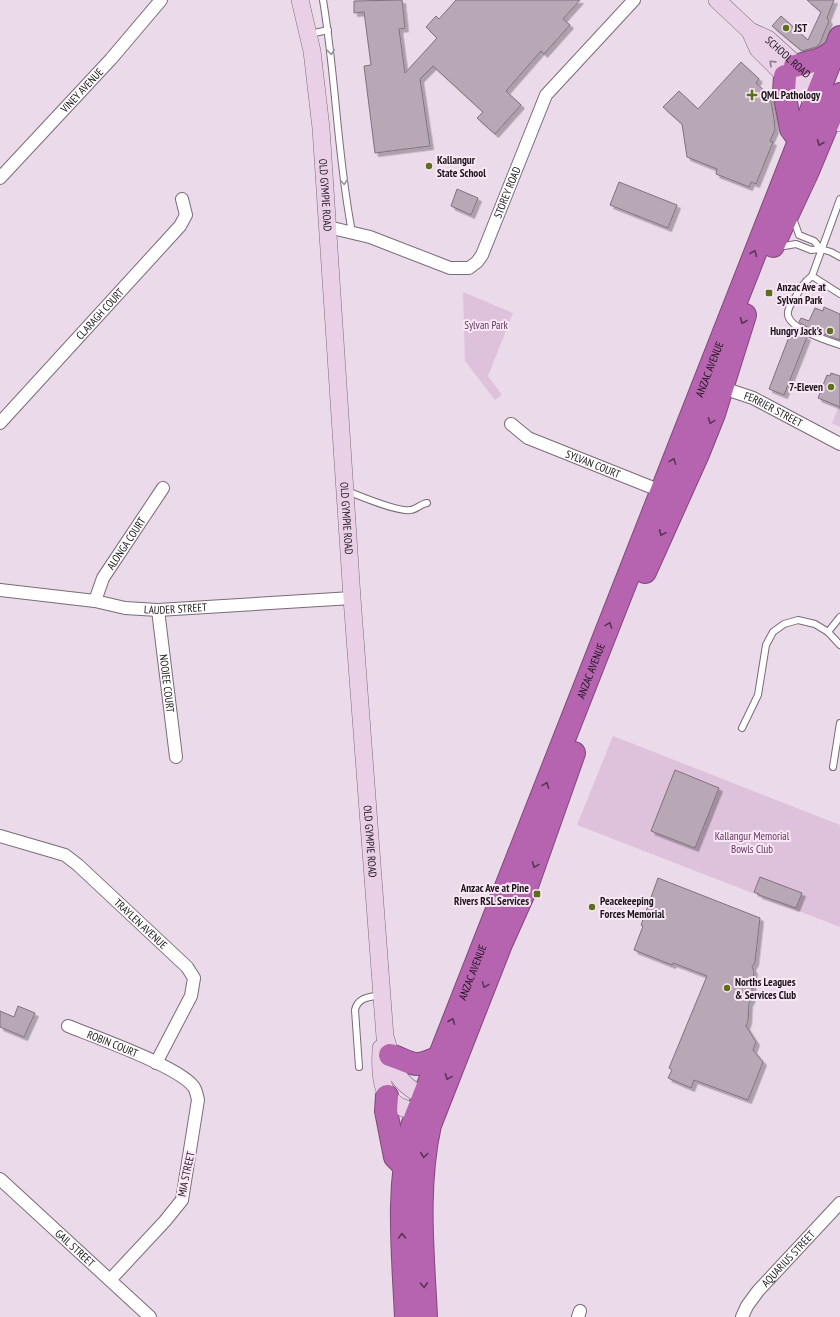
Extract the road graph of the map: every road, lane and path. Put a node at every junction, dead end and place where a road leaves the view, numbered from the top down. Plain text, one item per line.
1 (161, 0) edge
2 (300, 0) edge
3 (323, 0) edge
4 (634, 0) edge
5 (717, 0) edge
6 (328, 30) junction
7 (308, 34) junction
8 (837, 44) edge
9 (790, 71) junction
10 (817, 94) junction
11 (838, 107) edge
12 (799, 140) junction
13 (0, 178) edge
14 (182, 199) dead end
15 (840, 199) edge
16 (790, 207) junction
17 (328, 227) junction
18 (352, 232) junction
19 (772, 248) junction
20 (821, 249) junction
21 (840, 257) edge
22 (812, 276) junction
23 (840, 294) edge
24 (840, 345) edge
25 (712, 385) junction
26 (0, 423) edge
27 (511, 424) dead end
28 (840, 444) edge
29 (163, 488) dead end
30 (345, 490) junction
31 (670, 495) junction
32 (427, 503) dead end
33 (0, 590) edge
34 (352, 598) junction
35 (95, 601) junction
36 (158, 610) junction
37 (840, 617) edge
38 (828, 632) junction
39 (840, 645) edge
40 (840, 723) edge
41 (742, 728) dead end
42 (176, 757) dead end
43 (832, 767) dead end
44 (540, 825) junction
45 (0, 836) edge
46 (381, 995) junction
47 (68, 1026) dead end
48 (388, 1046) junction
49 (437, 1058) junction
50 (156, 1063) junction
51 (359, 1066) dead end
52 (387, 1096) junction
53 (427, 1107) junction
54 (403, 1166) junction
55 (0, 1179) edge
56 (840, 1203) edge
57 (110, 1280) junction
58 (150, 1317) edge
59 (406, 1317) edge
60 (426, 1317) edge
61 (742, 1317) edge

1 - 13 street, VINEY AVENUE
2 - 7 main road, OLD GYMPIE ROAD
3 - 6 lane
4 - 18 street, STOREY ROAD
5 - 9 main road, SCHOOL ROAD
6 - 7 lane
6 -> 18 lane
7 - 17 main road, OLD GYMPIE ROAD
8 - 9 highway
8 - 10 highway, ANZAC AVENUE
9 - 10 main road, SCHOOL ROAD
9 - 12 highway
10 - 11 main road, SCHOOL ROAD
10 - 12 highway, ANZAC AVENUE
11 -> 16 highway, ANZAC AVENUE
25 -> 12 highway, ANZAC AVENUE
14 - 26 street, CLARAGH COURT
15 - 20 lane
16 - 19 highway, ANZAC AVENUE
16 - 20 lane
17 - 18 street, STOREY ROAD
17 - 30 main road, OLD GYMPIE ROAD
19 - 20 lane
19 -> 25 highway, ANZAC AVENUE
20 - 21 lane
20 - 22 lane
22 - 23 lane
22 - 24 lane
25 - 28 street, FERRIER STREET
25 - 31 highway, ANZAC AVENUE
27 - 31 street, SYLVAN COURT
29 - 35 street, ALONGA COURT
30 - 32 lane
30 - 34 main road, OLD GYMPIE ROAD
31 - 44 highway, ANZAC AVENUE
33 - 35 street, LAUDER STREET
34 - 36 street, LAUDER STREET
34 - 46 main road, OLD GYMPIE ROAD
35 - 36 street, LAUDER STREET
36 - 42 street, NOOJEE COURT
37 - 38 lane
38 - 39 lane
38 - 41 lane
40 - 43 lane
49 -> 44 highway, ANZAC AVENUE
44 -> 53 highway, ANZAC AVENUE
45 - 50 street, TRAYLEN AVENUE
46 - 48 main road, OLD GYMPIE ROAD
46 - 51 lane
47 - 50 street, ROBIN COURT
48 - 49 highway
48 - 52 main road, OLD GYMPIE ROAD
48 - 53 main road, OLD GYMPIE ROAD
49 - 53 highway, ANZAC AVENUE
50 - 57 street, MIA STREET
52 - 53 main road
52 - 54 highway
53 - 54 highway, ANZAC AVENUE
53 -> 60 highway, ANZAC AVENUE
59 -> 54 highway, ANZAC AVENUE
55 - 57 street, GAIL STREET
56 - 61 street, AQUARIUS STREET
57 - 58 street, GAIL STREET

